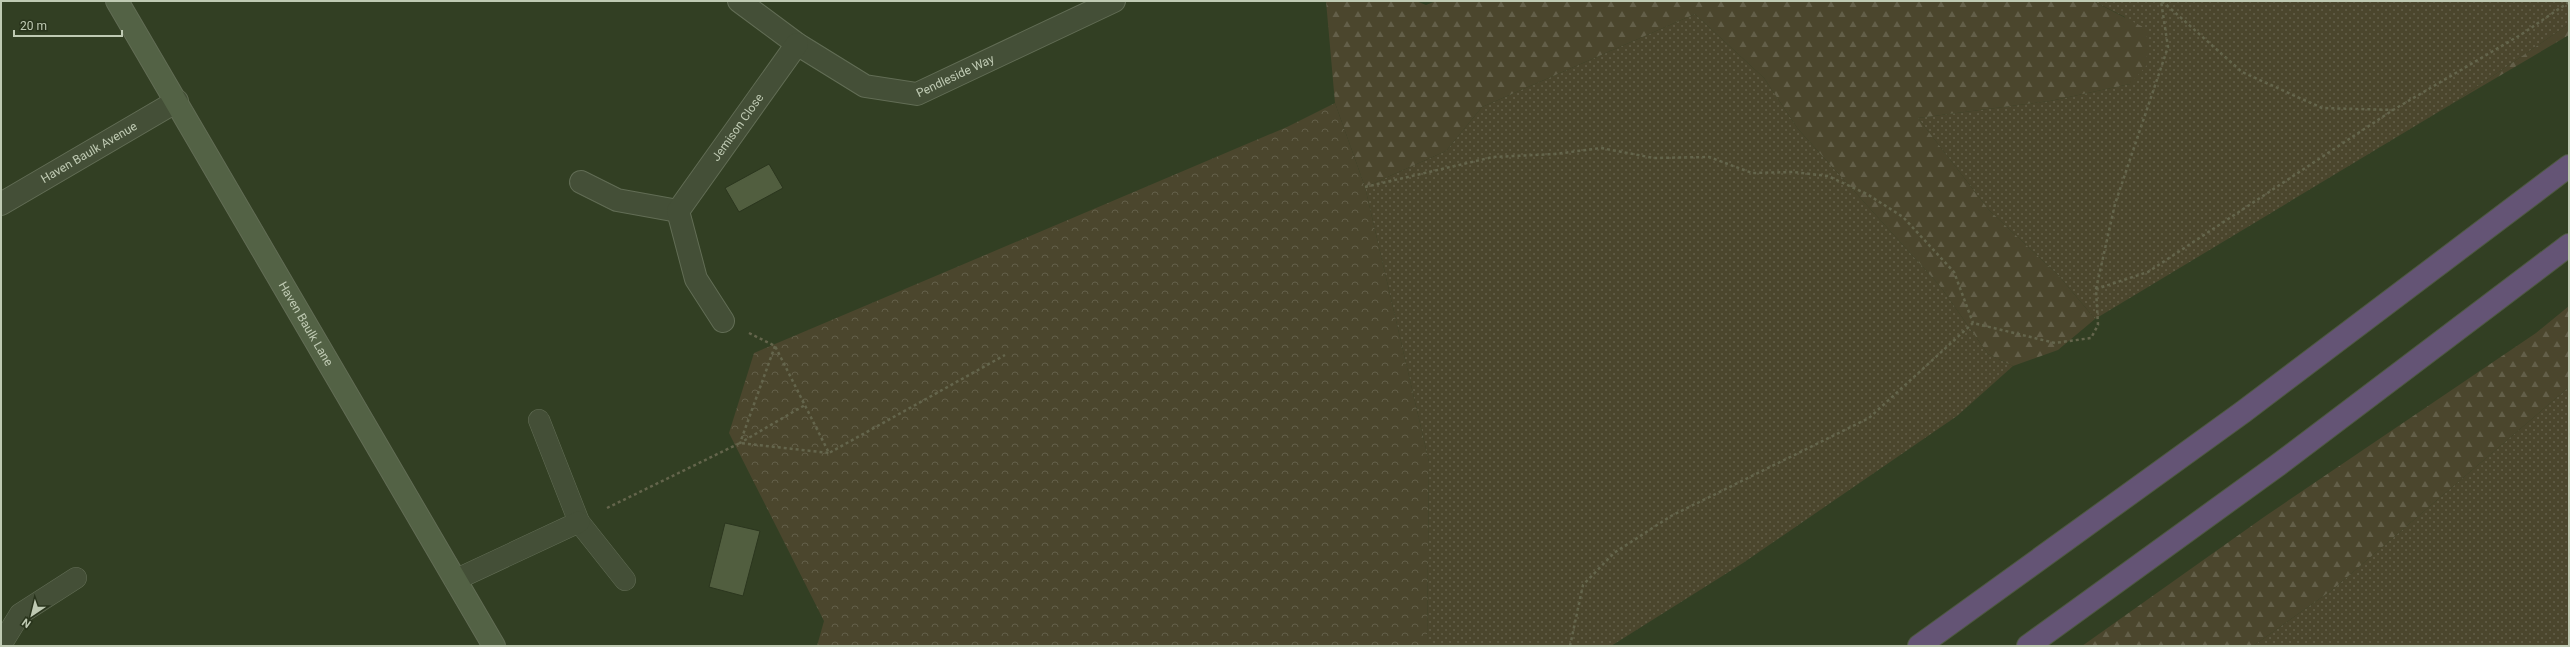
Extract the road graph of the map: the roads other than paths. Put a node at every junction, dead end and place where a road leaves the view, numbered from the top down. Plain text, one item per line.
1 (117, 1) edge
2 (739, 1) edge
3 (1114, 1) edge
4 (797, 44) junction
5 (177, 101) junction
6 (2569, 166) edge
7 (581, 182) dead end
8 (1, 204) edge
9 (678, 211) junction
10 (2569, 245) edge
11 (723, 321) road end
12 (539, 420) dead end
13 (579, 522) junction
14 (76, 578) dead end
15 (455, 580) junction
16 (625, 580) dead end
17 (1, 645) edge
18 (494, 646) edge
19 (1919, 646) edge
20 (2028, 646) edge

1 - 5 street, Haven Baulk Lane
2 - 4 street, Pendleside Way
3 - 4 street, Pendleside Way
4 - 9 street, Jemison Close
5 - 8 street, Haven Baulk Avenue
5 - 15 street, Haven Baulk Lane
6 - 19 highway
7 - 9 street
9 - 11 street
10 - 20 highway
12 - 13 lane
13 - 15 lane
13 - 16 lane
14 - 17 lane
15 - 18 street, Haven Baulk Lane

